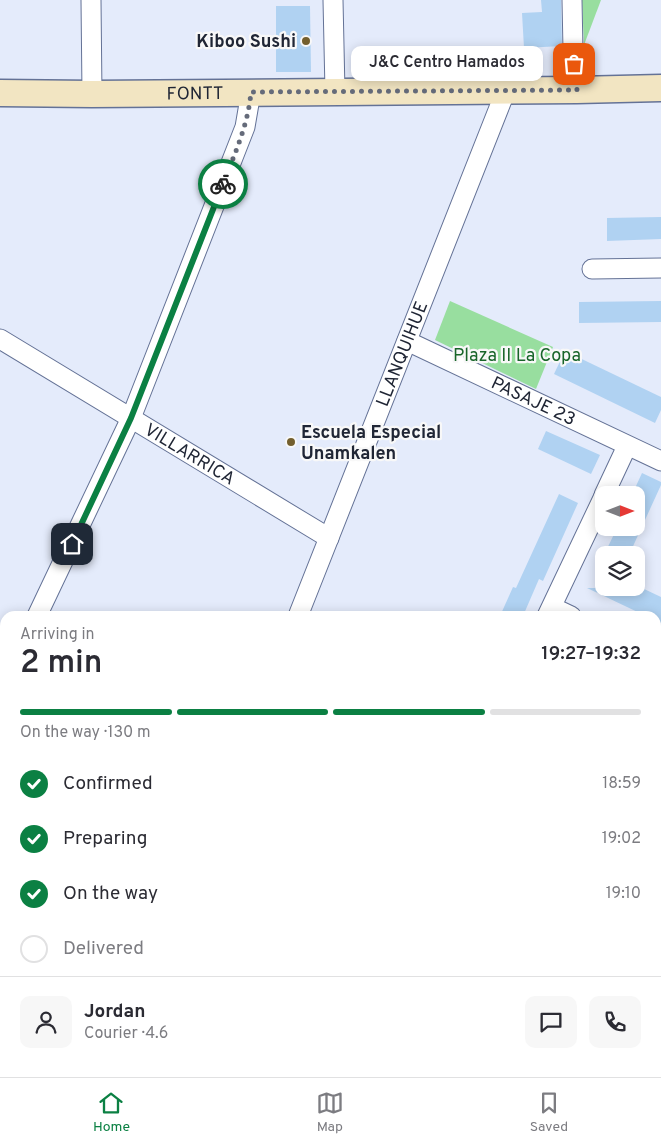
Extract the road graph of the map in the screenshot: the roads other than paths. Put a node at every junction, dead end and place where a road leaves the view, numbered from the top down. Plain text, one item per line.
1 (91, 0) edge
2 (333, 0) edge
3 (572, 0) edge
4 (661, 88) edge
5 (506, 90) junction
6 (577, 90) junction
7 (335, 91) junction
8 (251, 92) junction
9 (0, 93) edge
10 (92, 94) junction
11 (661, 268) edge
12 (592, 269) dead end
13 (0, 339) edge
14 (407, 341) junction
15 (131, 418) junction
16 (627, 446) junction
17 (661, 461) edge
18 (608, 486) edge
19 (595, 514) edge
20 (329, 538) junction
21 (40, 611) edge
22 (300, 611) edge
23 (549, 611) edge

1 - 10 street
2 - 7 street
3 - 6 street
4 - 6 main road, FONTT
5 - 6 main road, FONTT
5 - 7 main road, FONTT
5 - 14 street, LLANQUIHUE
7 - 8 main road, FONTT
8 - 10 main road, FONTT
8 - 15 street
9 - 10 main road, FONTT
11 - 12 street
13 - 15 street, VILLARRICA
14 - 16 street, PASAJE 23
14 - 20 street, LLANQUIHUE
15 - 20 street, VILLARRICA
15 - 21 street
16 - 17 street, PASAJE 23
16 - 18 street
19 - 23 street
20 - 22 street, LLANQUIHUE

